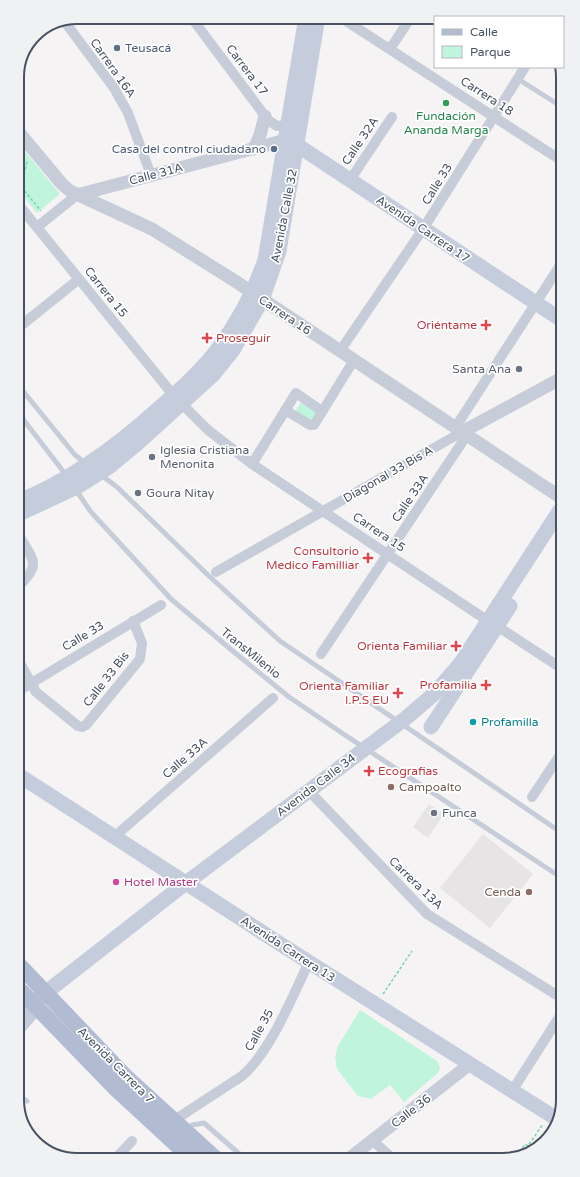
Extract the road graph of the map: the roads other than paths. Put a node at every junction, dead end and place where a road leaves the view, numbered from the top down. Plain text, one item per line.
1 (198, 24) edge
2 (305, 24) edge
3 (316, 24) edge
4 (351, 24) edge
5 (406, 24) edge
6 (66, 25) edge
7 (390, 49) junction
8 (524, 68) edge
9 (518, 79) junction
10 (556, 102) edge
11 (265, 116) junction
12 (392, 117) dead end
13 (494, 117) junction
14 (288, 125) junction
15 (24, 139) edge
16 (291, 142) junction
17 (254, 149) junction
18 (556, 156) edge
19 (151, 175) junction
20 (350, 180) junction
21 (77, 195) junction
22 (24, 211) edge
23 (37, 227) junction
24 (423, 229) junction
25 (556, 273) edge
26 (79, 279) junction
27 (257, 297) junction
28 (536, 304) junction
29 (556, 316) edge
30 (24, 323) edge
31 (340, 351) junction
32 (354, 360) junction
33 (556, 381) edge
34 (24, 392) edge
35 (178, 400) junction
36 (285, 410) junction
37 (322, 411) junction
38 (24, 422) edge
39 (462, 432) junction
40 (252, 464) junction
41 (93, 469) junction
42 (71, 483) junction
43 (556, 493) edge
44 (24, 499) edge
45 (24, 511) edge
46 (324, 511) junction
47 (556, 517) edge
48 (556, 534) edge
49 (24, 544) edge
50 (388, 554) junction
51 (216, 572) dead end
52 (24, 581) edge
53 (161, 605) dead end
54 (133, 621) junction
55 (492, 623) junction
56 (321, 654) dead end
57 (556, 665) edge
58 (24, 670) edge
59 (31, 682) junction
60 (24, 687) edge
61 (273, 698) dead end
62 (399, 722) junction
63 (431, 727) dead end
64 (365, 748) junction
65 (556, 761) edge
66 (24, 779) edge
67 (309, 791) junction
68 (532, 797) dead end
69 (556, 829) edge
70 (114, 837) junction
71 (556, 874) edge
72 (186, 884) junction
73 (309, 962) junction
74 (24, 970) edge
75 (45, 992) junction
76 (556, 995) edge
77 (28, 1003) edge
78 (24, 1016) edge
79 (556, 1022) edge
80 (470, 1064) junction
81 (512, 1091) junction
82 (24, 1098) edge
83 (27, 1101) dead end
84 (553, 1117) edge
85 (173, 1121) junction
86 (192, 1126) dead end
87 (132, 1141) dead end
88 (373, 1141) junction
89 (121, 1153) edge
90 (186, 1153) edge
91 (210, 1153) edge
92 (238, 1153) edge
93 (356, 1153) edge
94 (386, 1153) edge

1 - 11 street, Carrera 17
2 - 14 main road, Avenida Calle 32
3 - 16 main road, Avenida Calle 32
4 - 7 street, Carrera 18
5 - 7 street
6 - 19 street, Carrera 16A
7 - 13 street, Carrera 18
8 - 9 street, Calle 33
9 - 10 lane
9 - 13 street, Calle 33
11 - 14 street, Carrera 17
11 - 17 street
12 - 20 street, Calle 32A
13 - 18 street, Carrera 18
13 - 24 street, Calle 33
14 - 16 main road, Avenida Calle 32
15 - 21 street, Carrera 16
16 - 17 street, Calle 31A
16 - 20 main road, Avenida Carrera 17
16 - 27 main road, Avenida Calle 32
17 - 19 street, Calle 31A
19 - 21 street, Calle 31A
20 - 24 main road, Avenida Carrera 17
21 - 23 street, Calle 31A
21 - 27 street, Carrera 16
22 - 23 street, Carrera 15
23 - 26 street, Carrera 15
24 - 28 main road, Avenida Carrera 17
24 - 31 street, Calle 33
25 - 28 street, Calle 33A
26 - 30 street
26 - 35 street, Carrera 15
27 - 31 street, Carrera 16
27 - 35 main road, Avenida Calle 32
28 - 29 main road, Avenida Carrera 17
28 - 39 street, Calle 33A
31 - 32 street, Carrera 16
32 - 37 street
32 - 39 street, Carrera 16
33 - 39 street, Diagonal 33 Bis A
34 - 41 lane
35 - 40 street, Carrera 15
35 - 41 main road, Avenida Calle 32
36 - 37 street
36 - 37 street
36 - 40 street
38 - 42 lane, TransMilenio
39 - 43 street, Carrera 16
39 - 46 street, Diagonal 33 Bis A
39 - 50 street, Calle 33A
40 - 46 street, Carrera 15
41 - 42 main road, Avenida Calle 32
41 - 62 lane
42 - 44 main road, Avenida Calle 32
42 - 45 main road, Avenida Calle 32
42 - 64 lane, TransMilenio
46 - 50 street, Carrera 15
46 - 51 street, Diagonal 33 Bis A
47 - 55 main road, Avenida Calle 34
48 - 55 main road, Avenida Calle 34
49 - 52 street
50 - 55 street, Carrera 15
50 - 56 street, Calle 33A
53 - 54 street, Calle 33
54 - 59 street, Calle 33
54 - 59 street, Calle 33 Bis
55 - 57 street, Carrera 15
55 - 62 main road, Avenida Calle 34
55 - 63 main road, Avenida Calle 34
58 - 59 street
59 - 60 street, Calle 33
61 - 70 street, Calle 33A
62 - 64 main road, Avenida Calle 34
62 - 69 lane
64 - 67 main road, Avenida Calle 34
64 - 71 lane, TransMilenio
65 - 68 street
66 - 70 main road, Avenida Carrera 13
67 - 72 main road, Avenida Calle 34
67 - 76 street, Carrera 13A
70 - 72 main road, Avenida Carrera 13
72 - 73 main road, Avenida Carrera 13
72 - 75 main road, Avenida Calle 34
73 - 80 main road, Avenida Carrera 13
73 - 85 street, Calle 35
74 - 75 main road, Avenida Carrera 7
75 - 77 main road, Avenida Calle 34
75 - 85 main road, Avenida Carrera 7
77 - 78 street, Avenida Calle 34
77 - 90 main road, Avenida Carrera 7
79 - 81 street
80 - 81 main road, Avenida Carrera 13
80 - 88 street, Calle 36
81 - 84 main road, Avenida Carrera 13
82 - 83 lane
85 - 91 main road, Avenida Carrera 7
86 - 92 lane
87 - 89 street
88 - 93 street, Calle 36
88 - 94 street

